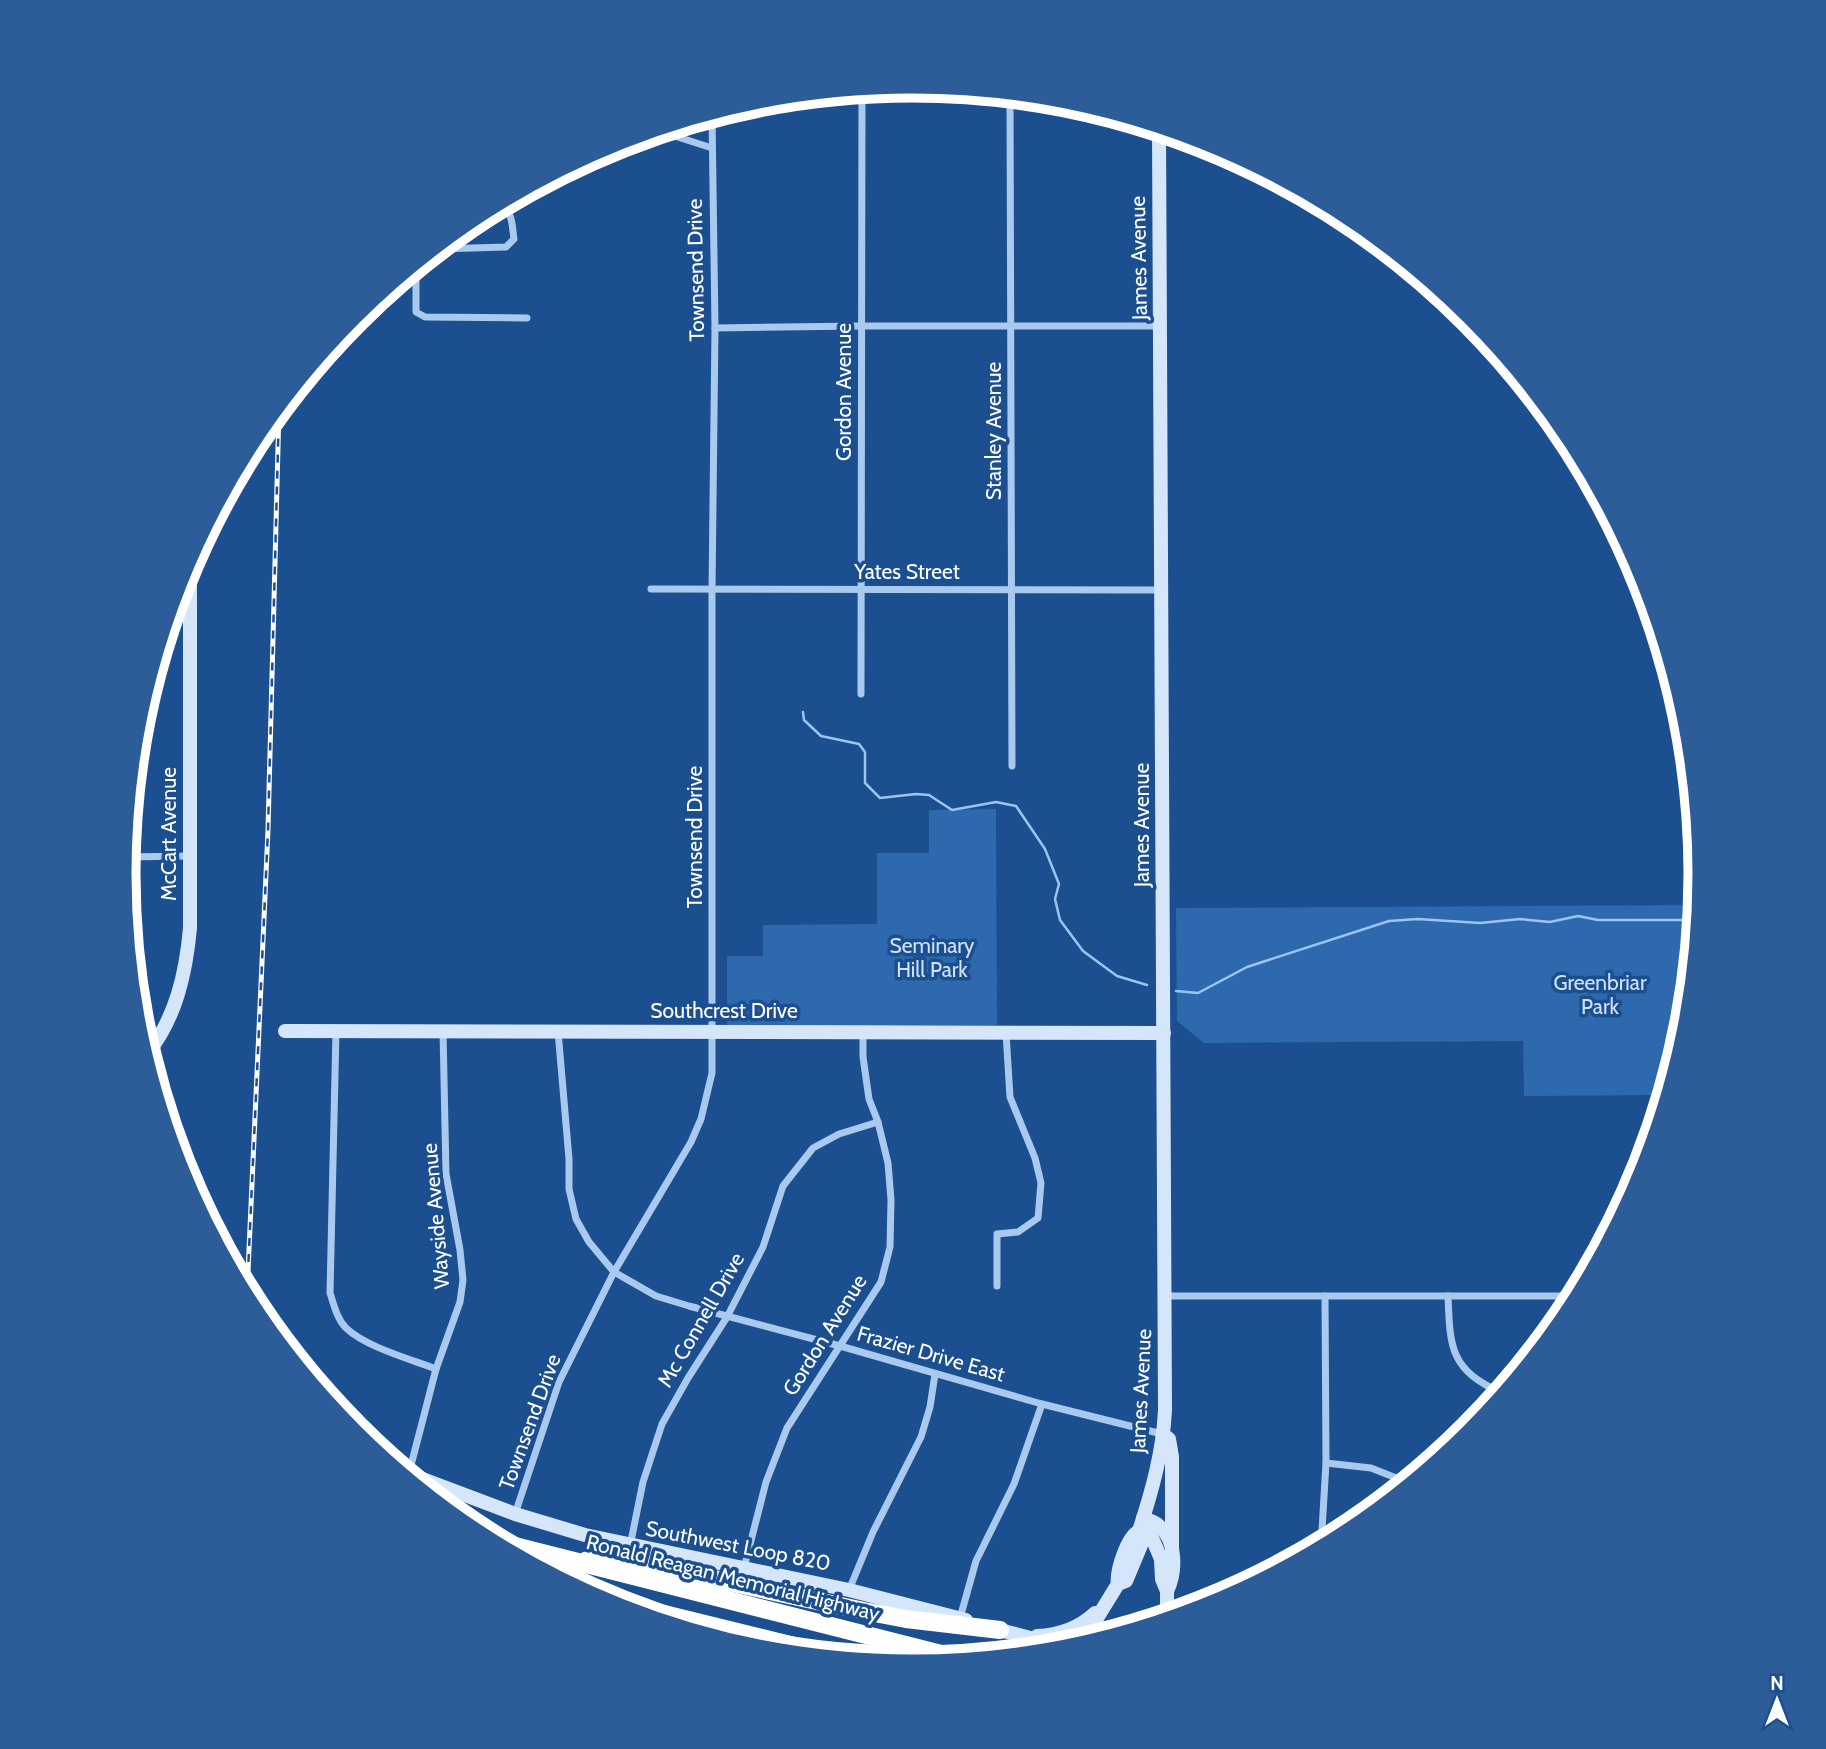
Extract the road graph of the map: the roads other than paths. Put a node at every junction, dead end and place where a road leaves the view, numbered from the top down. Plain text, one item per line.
1 (862, 100) edge
2 (1010, 105) edge
3 (712, 124) edge
4 (674, 136) edge
5 (1159, 138) edge
6 (712, 148) junction
7 (509, 212) edge
8 (454, 249) edge
9 (415, 279) edge
10 (527, 318) dead end
11 (861, 326) junction
12 (1161, 326) junction
13 (1011, 327) junction
14 (715, 328) junction
15 (651, 589) dead end
16 (712, 590) junction
17 (861, 590) junction
18 (1012, 590) junction
19 (1163, 590) junction
20 (184, 608) edge
21 (861, 694) dead end
22 (1012, 766) dead end
23 (190, 856) junction
24 (137, 857) edge
25 (336, 1030) junction
26 (285, 1031) dead end
27 (443, 1031) junction
28 (558, 1031) junction
29 (713, 1031) junction
30 (863, 1032) junction
31 (1006, 1032) junction
32 (1164, 1033) junction
33 (155, 1041) edge
34 (878, 1122) junction
35 (614, 1272) junction
36 (997, 1286) dead end
37 (1165, 1296) junction
38 (1325, 1296) junction
39 (1448, 1296) junction
40 (1565, 1296) edge
41 (727, 1317) junction
42 (841, 1346) junction
43 (436, 1369) junction
44 (935, 1374) junction
45 (1494, 1389) edge
46 (1042, 1404) junction
47 (1163, 1434) junction
48 (1326, 1463) junction
49 (408, 1464) edge
50 (1400, 1479) edge
51 (429, 1482) edge
52 (515, 1514) junction
53 (1141, 1525) junction
54 (1322, 1534) edge
55 (630, 1546) junction
56 (533, 1551) edge
57 (1172, 1551) junction
58 (569, 1561) junction
59 (744, 1568) junction
60 (849, 1590) junction
61 (1167, 1591) junction
62 (1106, 1602) junction
63 (1167, 1608) edge
64 (960, 1618) junction
65 (1089, 1630) edge
66 (1003, 1631) junction
67 (1025, 1637) junction
68 (1038, 1640) edge
69 (1024, 1642) edge
70 (927, 1650) edge

1 - 11 street, Gordon Avenue
2 - 13 street, Stanley Avenue
3 - 6 street, Townsend Drive
4 - 6 street
5 - 12 main road, James Avenue
6 - 14 street, Townsend Drive
7 - 8 street
9 - 10 street
11 - 13 street
11 - 14 street
11 - 17 street, Gordon Avenue
12 - 13 street
12 - 19 main road, James Avenue
13 - 18 street, Stanley Avenue
14 - 16 street, Townsend Drive
15 - 16 street, Yates Street
16 - 17 street, Yates Street
16 - 29 street, Townsend Drive
17 - 18 street, Yates Street
17 - 21 street, Gordon Avenue
18 - 19 street, Yates Street
18 - 22 street, Stanley Avenue
19 - 32 main road, James Avenue
20 - 23 main road, McCart Avenue
23 - 24 street
23 - 33 main road, McCart Avenue
25 - 26 main road, Southcrest Drive
25 - 27 main road, Southcrest Drive
25 - 43 street
27 - 28 main road, Southcrest Drive
27 - 43 street, Wayside Avenue
28 - 29 main road, Southcrest Drive
28 - 35 street
29 - 30 main road, Southcrest Drive
29 - 35 street, Townsend Drive
30 - 31 main road, Southcrest Drive
30 - 34 street, Gordon Avenue
31 - 32 main road, Southcrest Drive
31 - 36 street
32 - 37 main road, James Avenue
34 - 41 street, Mc Connell Drive
34 - 42 street, Gordon Avenue
35 - 41 street, Frazier Drive East
35 - 52 street, Townsend Drive
37 - 38 street
37 - 47 main road, James Avenue
38 - 39 street
38 - 48 street
39 - 40 street
39 - 45 street
41 - 42 street, Frazier Drive East
41 - 55 street, Mc Connell Drive
42 - 44 street, Frazier Drive East
42 - 59 street, Gordon Avenue
43 - 49 street, Wayside Avenue
44 - 46 street, Frazier Drive East
44 - 60 street
46 - 47 street, Frazier Drive East
46 - 64 street
47 - 53 main road, James Avenue
47 - 57 main road
48 - 50 street
48 - 54 street
51 - 52 main road, Southwest Loop 820
52 - 55 main road, Southwest Loop 820
53 - 57 main road
53 - 61 main road
53 - 62 main road, James Avenue
55 - 59 main road, Southwest Loop 820
56 - 58 highway, Ronald Reagan Memorial Highway
57 - 61 main road
58 - 66 highway
58 - 70 highway, Ronald Reagan Memorial Highway
59 - 60 main road, Southwest Loop 820
60 - 64 main road, Southwest Loop 820
61 - 63 main road
62 - 65 main road
62 - 67 main road
64 - 66 main road, Southwest Loop 820
66 - 67 main road, Southwest Loop 820
66 - 69 main road
67 - 68 main road, Southwest Loop 820

